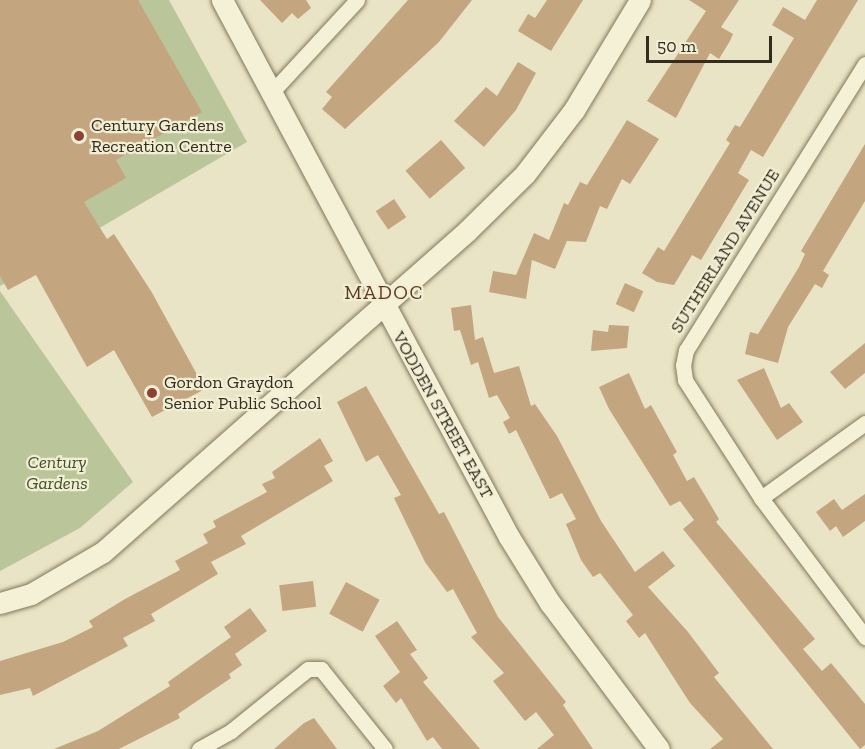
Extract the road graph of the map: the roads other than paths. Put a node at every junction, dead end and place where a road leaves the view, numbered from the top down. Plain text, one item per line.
1 (222, 0) edge
2 (357, 0) edge
3 (640, 0) edge
4 (865, 63) edge
5 (270, 94) junction
6 (382, 304) junction
7 (865, 423) edge
8 (761, 498) junction
9 (0, 603) edge
10 (865, 638) edge
11 (199, 749) edge
12 (385, 749) edge
13 (659, 749) edge

1 - 5 street, VODDEN STREET EAST
2 - 5 street
3 - 6 street
4 - 8 street, SUTHERLAND AVENUE
5 - 6 street, VODDEN STREET EAST
6 - 9 street
6 - 13 street, VODDEN STREET EAST
7 - 8 street
8 - 10 street, SUTHERLAND AVENUE
11 - 12 street

